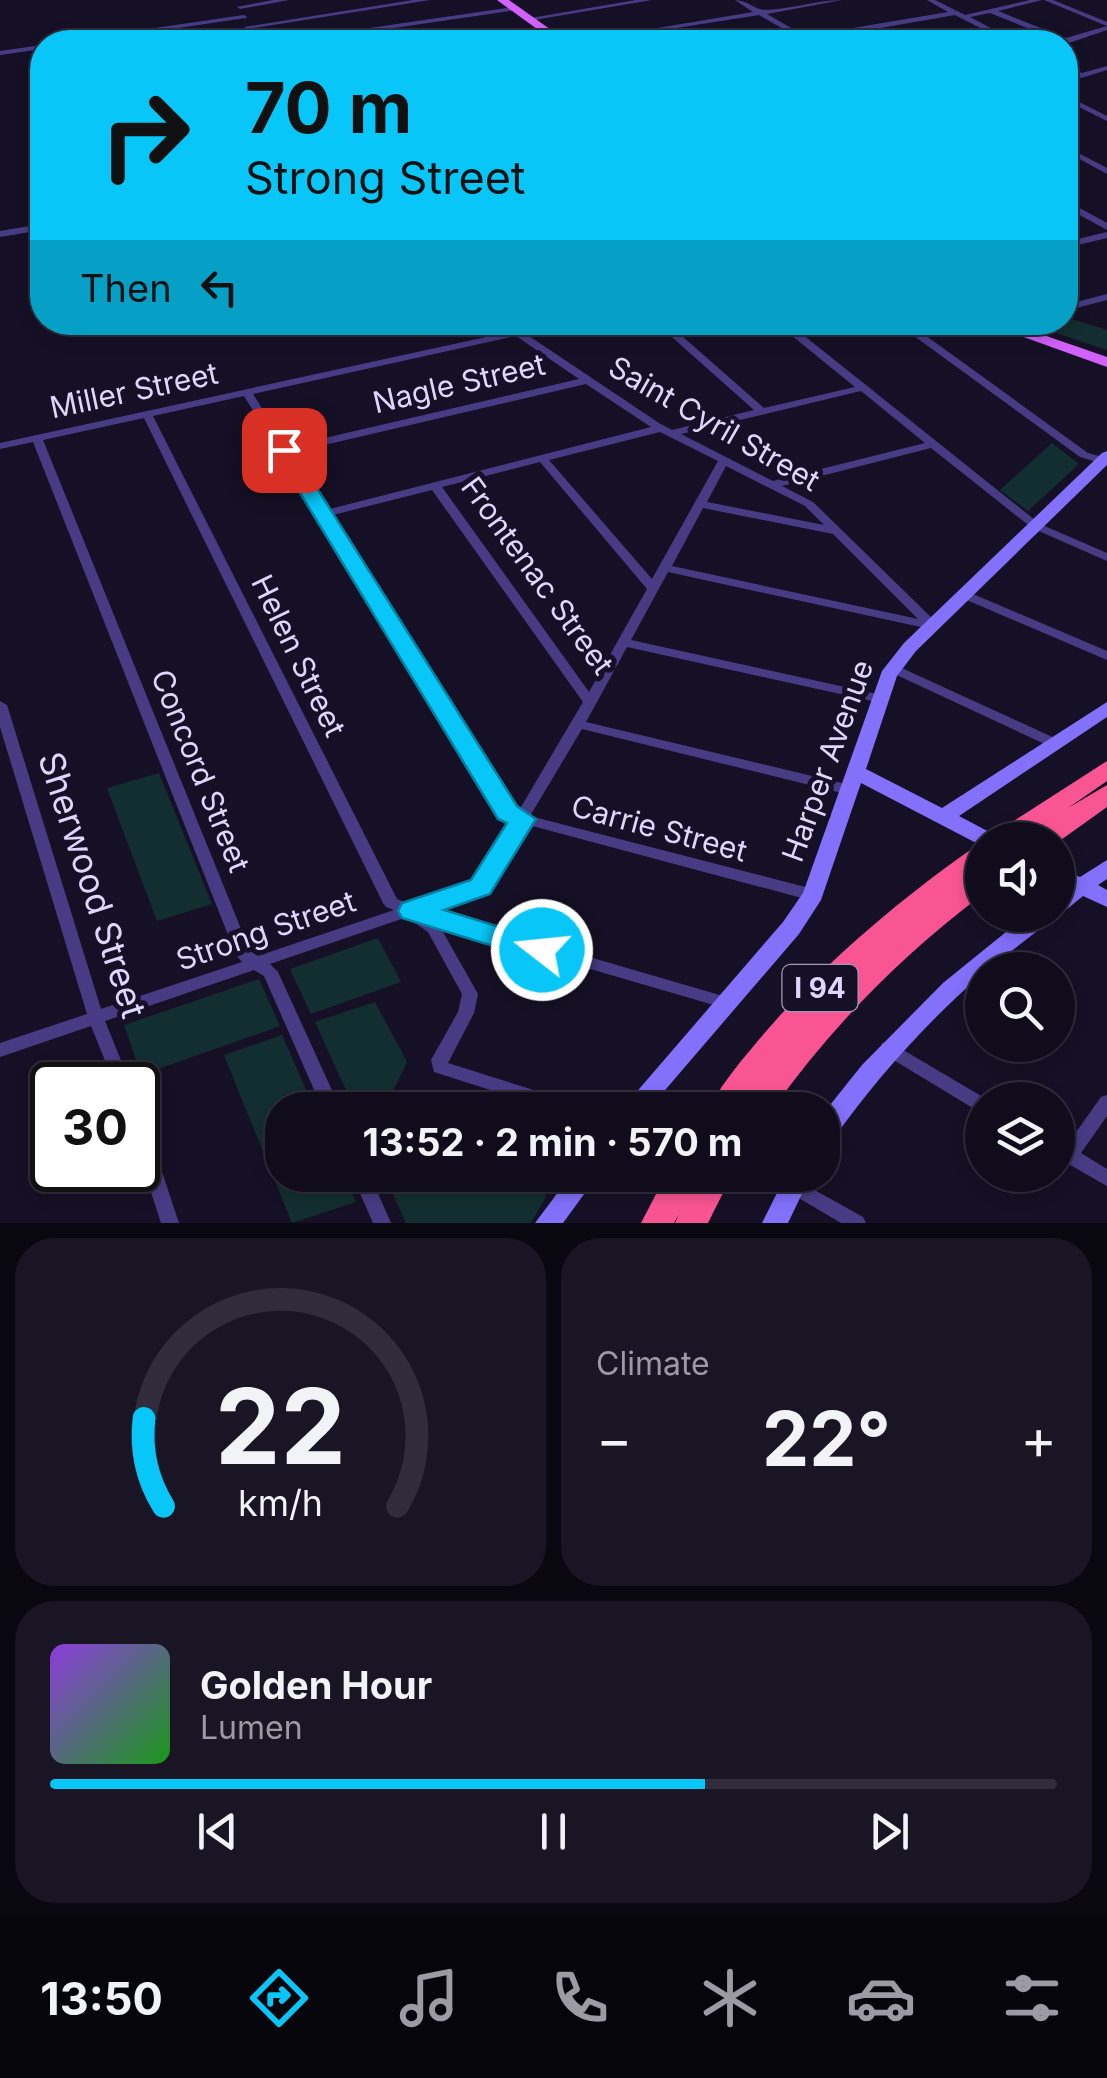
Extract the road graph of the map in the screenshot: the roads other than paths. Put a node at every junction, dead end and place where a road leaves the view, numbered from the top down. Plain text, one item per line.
1 (286, 0) edge
2 (428, 0) edge
3 (502, 0) edge
4 (649, 0) edge
5 (738, 0) edge
6 (838, 0) edge
7 (930, 0) edge
8 (1039, 0) edge
9 (1047, 0) edge
10 (239, 3) edge
11 (514, 9) junction
12 (991, 10) junction
13 (760, 13) junction
14 (958, 15) junction
15 (528, 19) junction
16 (246, 22) junction
17 (1107, 26) edge
18 (176, 30) edge
19 (248, 30) edge
20 (370, 30) edge
21 (544, 30) edge
22 (653, 30) edge
23 (790, 30) edge
24 (868, 30) edge
25 (989, 30) edge
26 (1037, 30) edge
27 (1078, 37) edge
28 (30, 49) edge
29 (0, 53) edge
30 (1107, 68) edge
31 (1078, 74) edge
32 (1078, 104) edge
33 (1106, 118) edge
34 (1078, 155) edge
35 (1107, 171) edge
36 (1078, 210) edge
37 (1107, 227) edge
38 (30, 228) edge
39 (0, 234) edge
40 (1107, 235) edge
41 (1078, 242) edge
42 (1107, 297) edge
43 (1078, 305) edge
44 (508, 335) edge
45 (520, 335) edge
46 (675, 335) edge
47 (796, 335) edge
48 (918, 335) edge
49 (1032, 335) edge
50 (1107, 362) edge
51 (588, 380) junction
52 (862, 388) junction
53 (248, 392) junction
54 (761, 411) junction
55 (147, 414) junction
56 (666, 430) junction
57 (37, 438) junction
58 (933, 444) junction
59 (0, 446) edge
60 (284, 450) junction
61 (543, 459) junction
62 (724, 460) junction
63 (1105, 460) edge
64 (772, 485) junction
65 (434, 486) junction
66 (701, 504) junction
67 (322, 514) junction
68 (1036, 526) junction
69 (838, 532) junction
70 (1107, 557) edge
71 (666, 568) junction
72 (652, 588) junction
73 (966, 596) junction
74 (932, 626) junction
75 (624, 642) junction
76 (1107, 656) edge
77 (893, 668) junction
78 (881, 699) junction
79 (590, 702) junction
80 (0, 704) edge
81 (1107, 708) edge
82 (578, 724) junction
83 (1054, 743) junction
84 (1107, 769) edge
85 (853, 781) junction
86 (1107, 794) edge
87 (942, 817) junction
88 (523, 819) junction
89 (1030, 822) edge
90 (1067, 822) edge
91 (965, 834) edge
92 (965, 852) edge
93 (1107, 868) edge
94 (1075, 884) edge
95 (1082, 887) junction
96 (1075, 892) edge
97 (965, 894) edge
98 (813, 895) junction
99 (1107, 900) edge
100 (412, 911) junction
101 (1020, 932) edge
102 (257, 964) junction
103 (724, 1002) junction
104 (96, 1018) junction
105 (888, 1048) junction
106 (0, 1050) edge
107 (114, 1062) edge
108 (324, 1092) edge
109 (520, 1092) edge
110 (648, 1092) edge
111 (736, 1092) edge
112 (769, 1092) edge
113 (965, 1095) edge
114 (1107, 1102) edge
115 (840, 1111) edge
116 (1075, 1138) edge
117 (1075, 1159) edge
118 (1107, 1178) edge
119 (160, 1192) edge
120 (368, 1192) edge
121 (573, 1192) edge
122 (674, 1192) edge
123 (707, 1192) edge
124 (790, 1192) edge
125 (813, 1192) edge
126 (170, 1223) edge
127 (382, 1223) edge
128 (548, 1223) edge
129 (658, 1223) edge
130 (691, 1223) edge
131 (776, 1223) edge
132 (857, 1223) edge

1 - 10 street
2 - 16 street
3 - 11 main road
4 - 15 street
5 - 13 street
6 - 13 street
7 - 14 street
8 - 12 street
9 - 17 street
10 - 16 street
11 - 15 main road
11 - 20 street
12 - 14 street
12 - 26 street
13 - 22 street
13 - 23 street
14 - 24 street
14 - 25 street
15 - 21 main road
16 - 18 street
16 - 19 street
17 - 27 street
28 - 29 street
30 - 31 street
32 - 33 street
34 - 35 street
36 - 37 street
38 - 39 street
40 - 41 street
42 - 43 street
44 - 53 street, Miller Street
45 - 51 street, Saint Cyril Street
46 - 54 street
47 - 52 street
48 - 63 street
49 - 50 main road
51 - 56 street, Saint Cyril Street
51 - 60 street, Nagle Street
52 - 54 street
52 - 58 street
53 - 55 street, Miller Street
53 - 60 street, Carrie Street
54 - 56 street
55 - 57 street, Miller Street
55 - 100 street, Helen Street
56 - 61 street
56 - 62 street, Saint Cyril Street
57 - 59 street, Miller Street
57 - 102 street, Concord Street
58 - 64 street
58 - 68 street
60 - 67 street, Carrie Street
61 - 65 street
61 - 72 street
62 - 64 street, Saint Cyril Street
62 - 66 street, Strong Street
63 - 68 street, Harper Avenue
64 - 69 street, Saint Cyril Street
65 - 67 street
65 - 79 street, Frontenac Street
66 - 69 street
66 - 71 street, Strong Street
67 - 88 street, Carrie Street
68 - 70 street
68 - 73 street, Harper Avenue
69 - 74 street, Saint Cyril Street
71 - 72 street, Strong Street
71 - 74 street
72 - 75 street, Strong Street
73 - 74 street, Harper Avenue
73 - 76 street
74 - 77 street, Harper Avenue
75 - 78 street
75 - 79 street, Strong Street
77 - 78 street, Harper Avenue
77 - 83 street
78 - 85 street, Harper Avenue
79 - 82 street, Strong Street
80 - 104 street, Sherwood Street
81 - 83 street
82 - 85 street, Frontenac Street
82 - 88 street, Strong Street
83 - 87 street
84 - 89 highway
85 - 87 street, Frontenac Street
85 - 98 street, Harper Avenue
86 - 90 highway
87 - 91 street, Frontenac Street
88 - 98 street, Carrie Street
88 - 100 street, Strong Street
92 - 111 highway, I 94
93 - 95 street
94 - 95 street
95 - 96 street
95 - 99 street
97 - 112 highway, I 94
98 - 103 street, Harper Avenue
100 - 102 street, Strong Street
100 - 103 street, Helen Street
100 - 109 street
101 - 105 street
102 - 104 street, Strong Street
102 - 108 street, Concord Street
103 - 110 street, Harper Avenue
104 - 106 street, Strong Street
104 - 107 street, Sherwood Street
105 - 113 street
105 - 115 street
114 - 116 street
117 - 118 street
119 - 126 street
120 - 127 street
121 - 128 street
122 - 129 highway
123 - 130 highway
124 - 131 street
125 - 132 street

